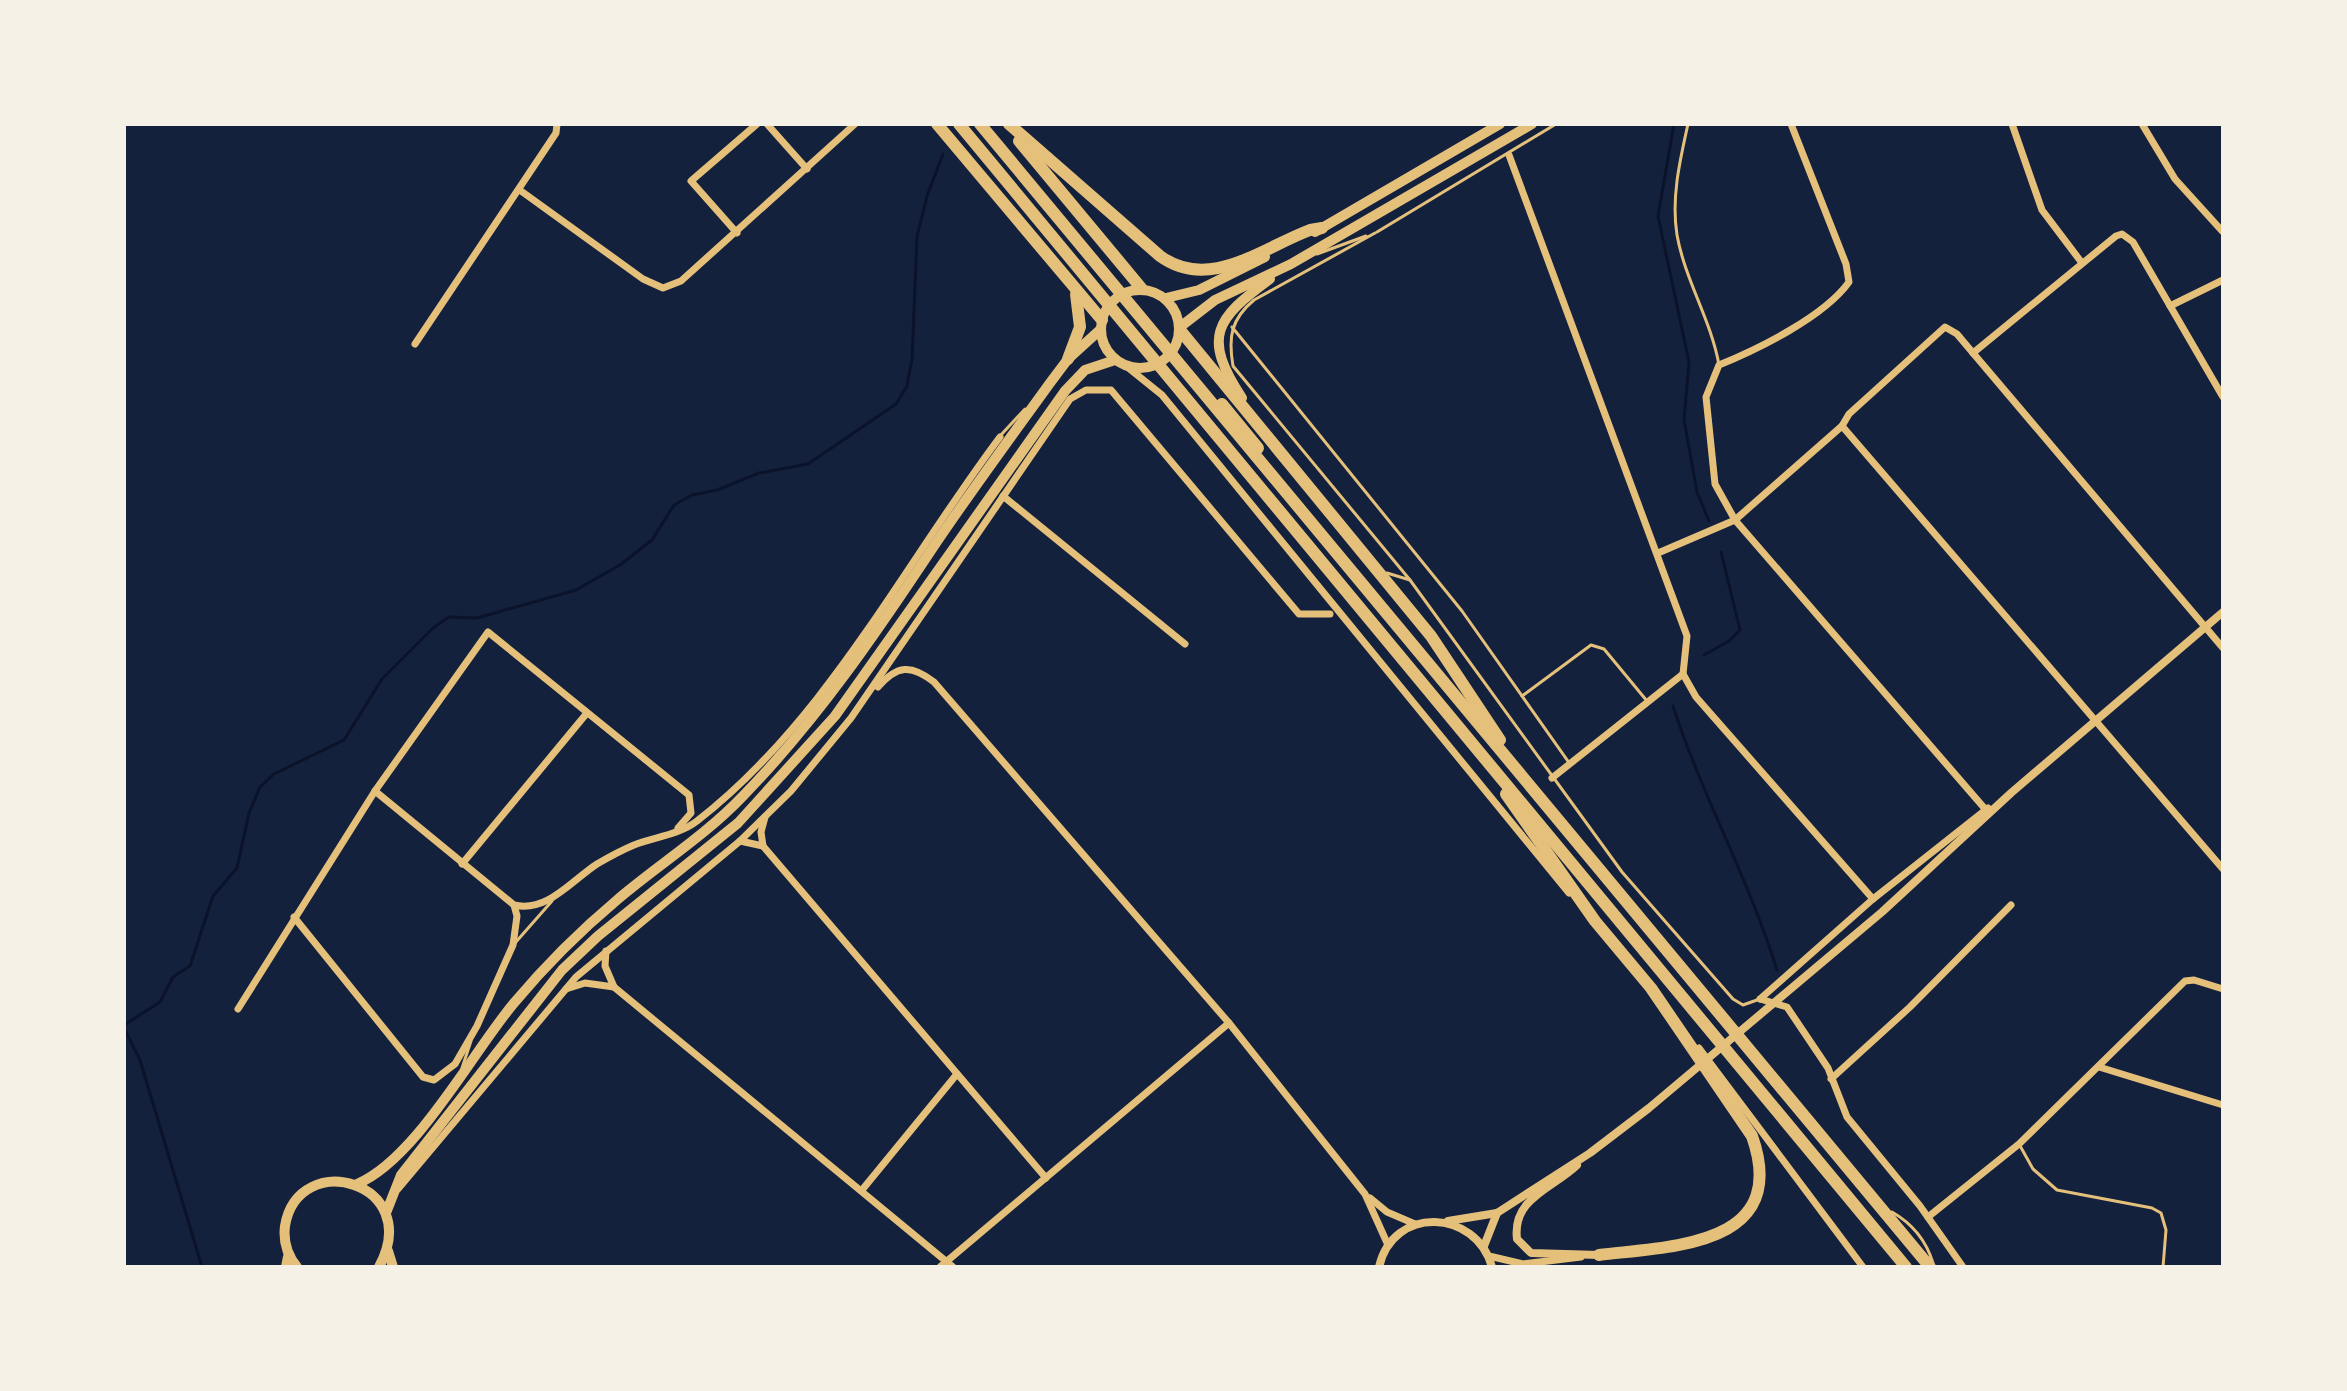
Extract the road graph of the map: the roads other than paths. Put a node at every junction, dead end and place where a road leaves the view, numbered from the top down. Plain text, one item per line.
1 (557, 124) edge
2 (757, 124) edge
3 (767, 124) edge
4 (855, 124) edge
5 (937, 124) edge
6 (959, 124) edge
7 (980, 124) edge
8 (990, 124) edge
9 (1007, 124) edge
10 (1500, 124) edge
11 (1532, 124) edge
12 (1556, 124) edge
13 (1688, 124) edge
14 (1791, 124) edge
15 (2012, 124) edge
16 (2142, 124) edge
17 (1509, 155) junction
18 (807, 169) junction
19 (521, 191) junction
20 (1322, 228) junction
21 (2223, 232) edge
22 (737, 233) junction
23 (1375, 233) junction
24 (1091, 252) junction
25 (2082, 263) junction
26 (1291, 264) junction
27 (2223, 280) edge
28 (1142, 289) junction
29 (1076, 294) junction
30 (1166, 298) junction
31 (2170, 306) junction
32 (1101, 325) junction
33 (1232, 327) junction
34 (1180, 329) junction
35 (415, 344) dead end
36 (1973, 353) junction
37 (1068, 359) junction
38 (1115, 360) junction
39 (1719, 365) junction
40 (1126, 366) junction
41 (1050, 383) junction
42 (2223, 397) edge
43 (1053, 413) junction
44 (1842, 426) junction
45 (1260, 431) junction
46 (1000, 437) joint
47 (1003, 496) junction
48 (1735, 520) junction
49 (1658, 553) junction
50 (1365, 556) junction
51 (1410, 580) junction
52 (2223, 612) edge
53 (1330, 614) dead end
54 (2205, 628) junction
55 (1185, 644) dead end
56 (2223, 648) edge
57 (1683, 674) junction
58 (1522, 696) junction
59 (1647, 702) junction
60 (587, 713) junction
61 (851, 718) junction
62 (2097, 720) junction
63 (1513, 764) junction
64 (1570, 765) junction
65 (1490, 766) junction
66 (1552, 778) junction
67 (375, 791) junction
68 (2011, 793) junction
69 (1986, 810) junction
70 (765, 817) junction
71 (673, 832) junction
72 (740, 841) junction
73 (763, 846) junction
74 (462, 864) junction
75 (2223, 869) edge
76 (557, 895) junction
77 (1873, 899) junction
78 (514, 905) junction
79 (2011, 905) dead end
80 (294, 917) junction
81 (1595, 921) junction
82 (513, 945) junction
83 (606, 950) junction
84 (614, 987) junction
85 (1651, 988) junction
86 (566, 989) junction
87 (2223, 989) edge
88 (1760, 999) junction
89 (238, 1009) dead end
90 (1229, 1023) junction
91 (477, 1026) junction
92 (2099, 1067) junction
93 (957, 1074) junction
94 (1831, 1079) junction
95 (457, 1082) junction
96 (2223, 1105) edge
97 (2019, 1144) junction
98 (1590, 1153) junction
99 (1046, 1178) junction
100 (357, 1184) junction
101 (862, 1190) junction
102 (1365, 1194) junction
103 (391, 1196) junction
104 (386, 1213) junction
105 (1497, 1213) junction
106 (1928, 1217) junction
107 (1448, 1221) junction
108 (1415, 1224) junction
109 (1388, 1245) junction
110 (1484, 1246) junction
111 (388, 1251) junction
112 (1599, 1255) junction
113 (1489, 1256) junction
114 (291, 1264) edge
115 (951, 1264) edge
116 (379, 1267) edge
117 (393, 1267) edge
118 (940, 1267) edge
119 (1379, 1267) edge
120 (1492, 1267) edge
121 (1863, 1267) edge
122 (1906, 1267) edge
123 (1932, 1267) edge
124 (1963, 1267) edge
125 (2163, 1267) edge

1 - 19 street
2 - 22 street
3 - 18 street
4 - 18 street
5 - 29 highway
6 - 65 highway
7 - 24 highway
8 - 24 highway
9 - 20 highway
9 - 28 highway
10 - 20 main road
11 - 26 main road
12 - 17 lane
13 - 39 lane
14 - 39 street
15 - 25 street
16 - 21 street
17 - 23 lane
17 - 49 street
18 - 22 street
19 - 22 street
19 - 35 street
20 - 30 main road
23 - 26 lane
23 - 33 lane
24 - 63 highway
25 - 31 street
25 - 36 street
26 - 34 main road
26 - 45 main road
27 - 31 street
28 - 30 main road
28 - 32 main road
29 - 32 highway
29 - 37 highway
30 - 34 main road
31 - 42 street
32 - 37 main road
32 - 38 main road
33 - 51 lane
33 - 58 lane
34 - 40 main road
34 - 45 highway
36 - 44 street
36 - 54 street
37 - 41 main road
38 - 40 main road
38 - 43 main road
39 - 48 street
40 - 81 street
41 - 46 lane
41 - 95 main road
43 - 47 street
43 - 53 street
43 - 103 main road
44 - 48 street
44 - 62 street
45 - 50 highway
46 - 71 street
47 - 55 street
47 - 61 street
48 - 49 street
48 - 69 street
49 - 57 street
50 - 51 lane
50 - 63 highway
51 - 66 lane
52 - 54 street
54 - 56 street
54 - 62 street
57 - 59 street
57 - 77 street
58 - 59 lane
58 - 64 lane
59 - 64 street
60 - 67 street
60 - 71 street
60 - 74 street
61 - 70 street
61 - 90 street
62 - 68 street
62 - 75 street
63 - 123 highway
64 - 66 street
65 - 81 highway
65 - 122 highway
66 - 88 lane
67 - 74 street
67 - 80 street
68 - 69 street
68 - 98 street
69 - 77 street
70 - 72 street
70 - 73 street
71 - 76 street
72 - 73 street
72 - 83 street
73 - 93 street
74 - 78 street
76 - 78 street
76 - 82 lane
77 - 88 street
78 - 82 street
79 - 94 street
80 - 89 street
80 - 91 street
81 - 85 highway
82 - 91 street
83 - 84 street
83 - 86 street
84 - 86 street
84 - 101 street
85 - 112 highway
85 - 121 street
86 - 103 street
87 - 92 street
88 - 94 street
90 - 99 street
90 - 102 street
91 - 95 lane
92 - 96 street
92 - 97 street
93 - 99 street
93 - 101 street
94 - 106 street
95 - 100 main road
97 - 106 street
97 - 125 lane
98 - 105 street
98 - 112 street
99 - 115 street
100 - 104 main road
100 - 114 main road
101 - 115 street
102 - 108 street
102 - 109 street
103 - 104 main road
104 - 111 main road
105 - 107 street
105 - 110 street
106 - 124 street
107 - 108 street
107 - 110 street
108 - 109 street
109 - 119 street
110 - 113 street
111 - 116 main road
111 - 117 main road
112 - 113 street
113 - 120 street
115 - 118 street

